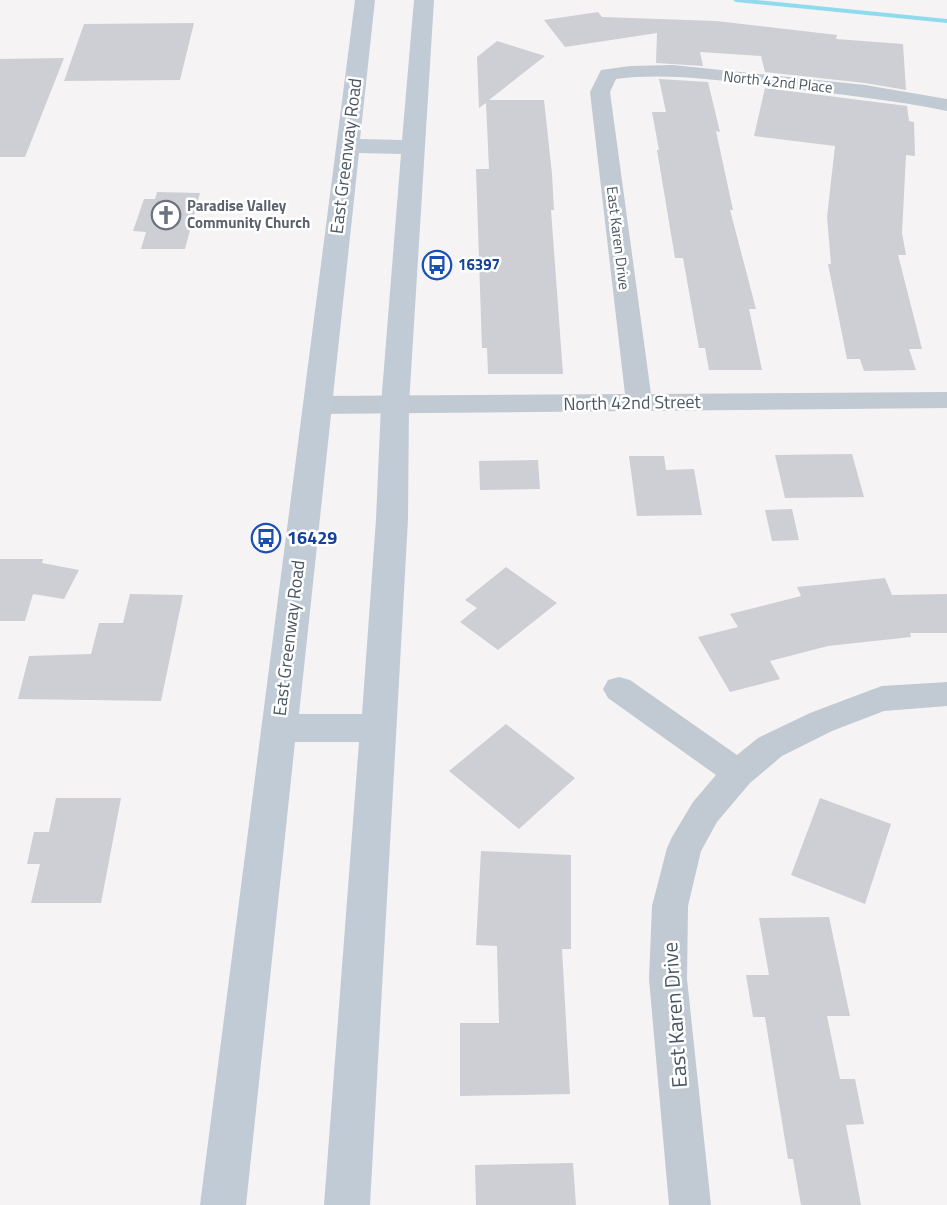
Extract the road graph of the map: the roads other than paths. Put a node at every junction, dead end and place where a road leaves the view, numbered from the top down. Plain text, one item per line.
1 (364, 0) edge
2 (424, 0) edge
3 (608, 74) joint
4 (947, 105) edge
5 (348, 145) junction
6 (414, 148) junction
7 (947, 400) edge
8 (639, 403) junction
9 (317, 405) junction
10 (395, 405) junction
11 (620, 689) dead end
12 (947, 694) edge
13 (279, 728) junction
14 (378, 728) junction
15 (738, 773) junction
16 (223, 1205) edge
17 (347, 1205) edge
18 (690, 1205) edge

1 - 5 main road, East Greenway Road
2 - 6 main road
3 - 4 street, North 42nd Place
3 - 8 street, East Karen Drive
5 - 6 main road
5 - 9 main road, East Greenway Road
6 - 10 main road
7 - 8 street, North 42nd Street
8 - 10 street, North 42nd Street
9 - 10 street, North 42nd Street
9 - 13 main road, East Greenway Road
10 - 14 main road
11 - 15 street
12 - 15 street, East Karen Drive
13 - 14 main road
13 - 16 main road, East Greenway Road
14 - 17 main road
15 - 18 street, East Karen Drive

